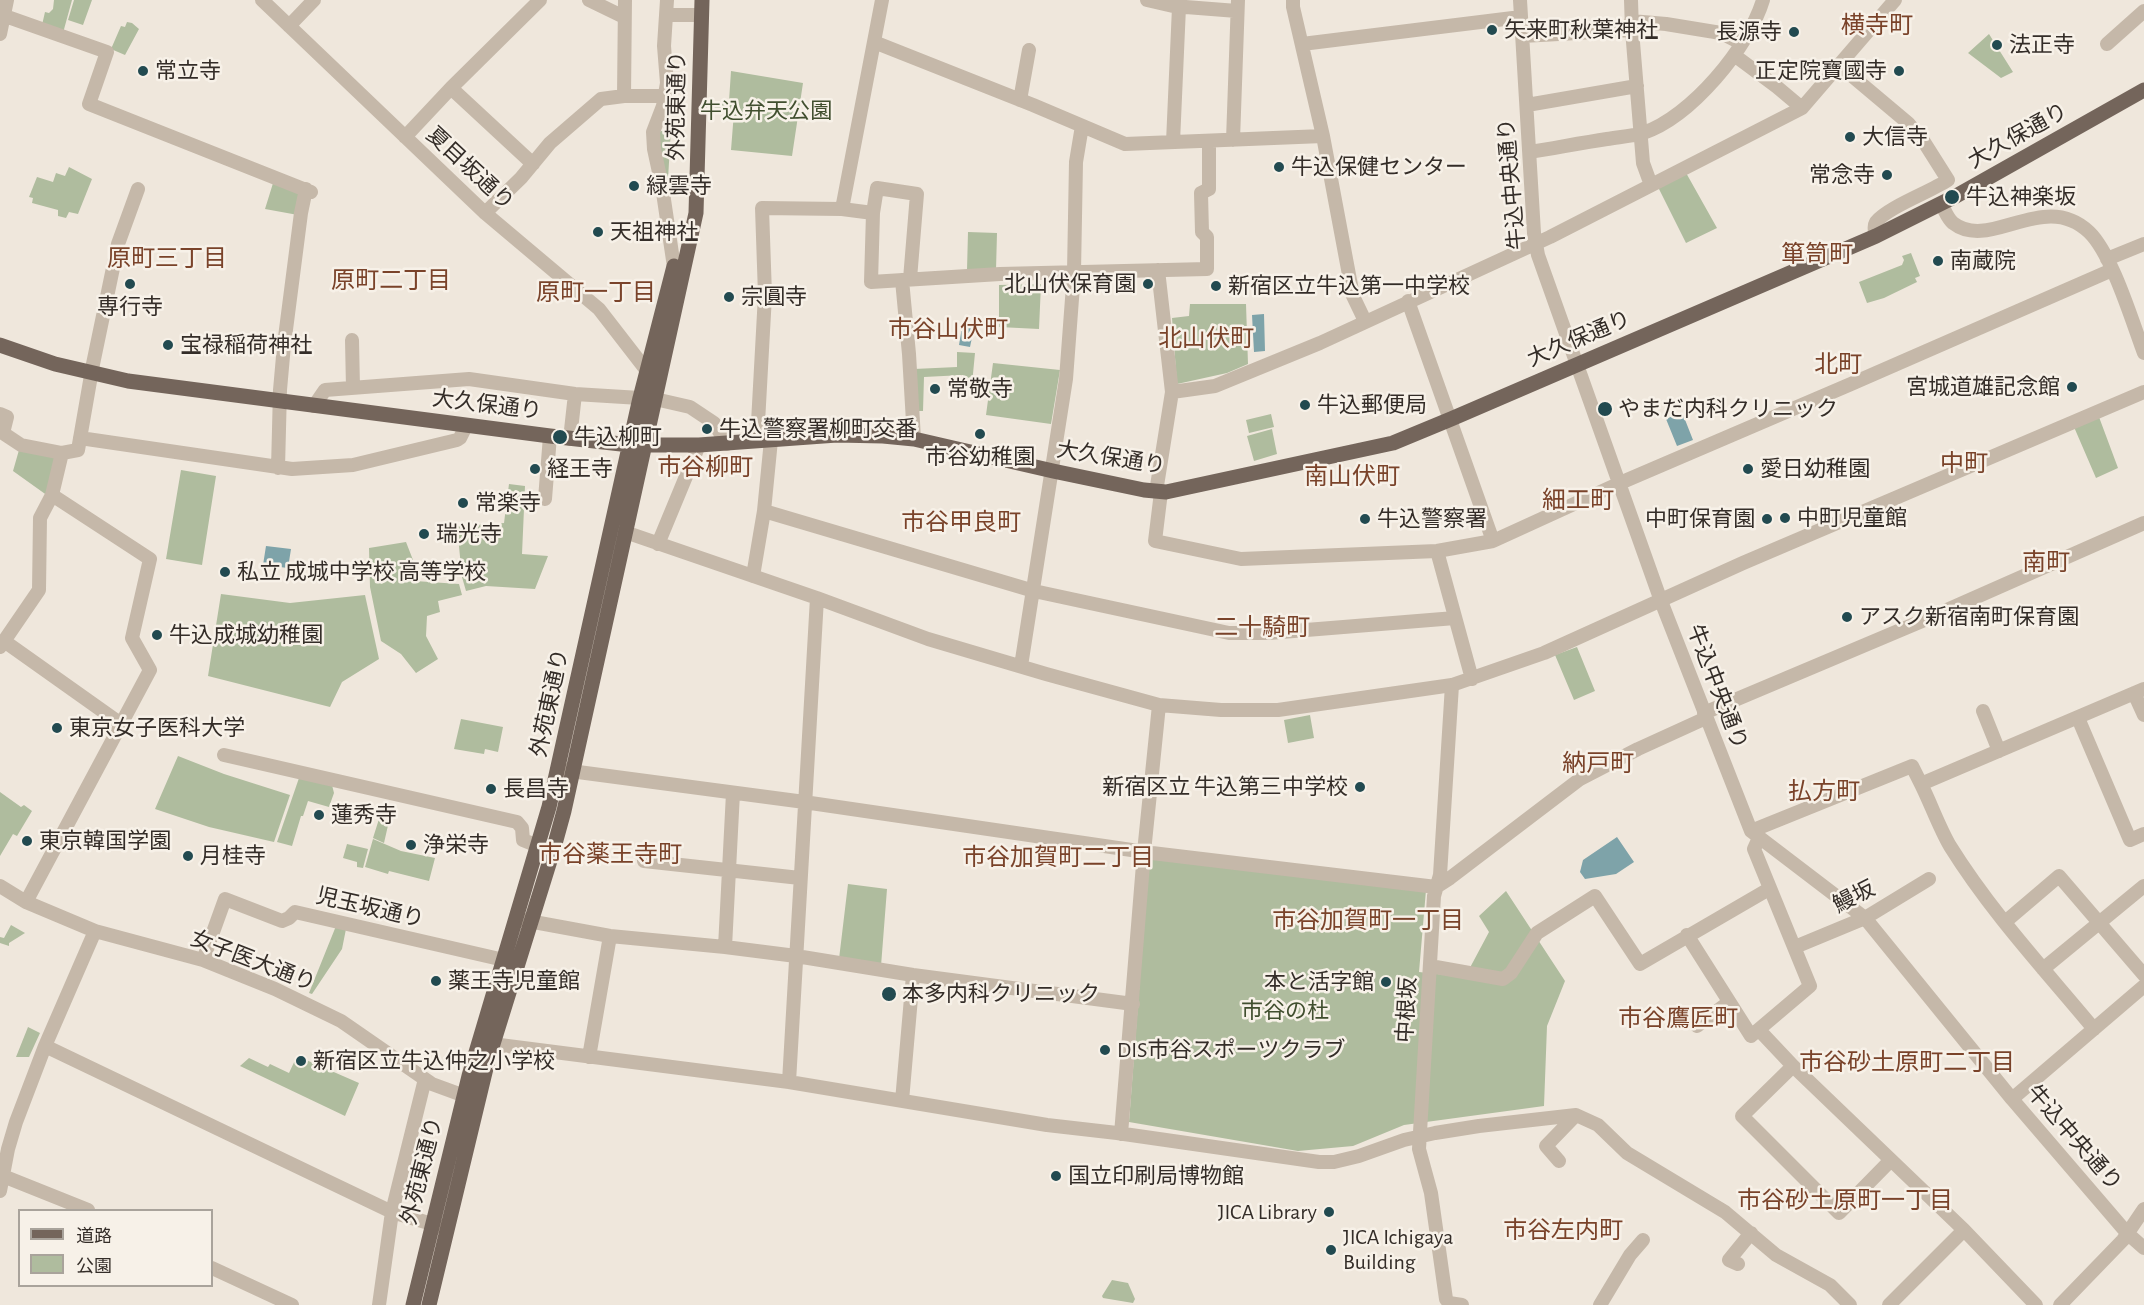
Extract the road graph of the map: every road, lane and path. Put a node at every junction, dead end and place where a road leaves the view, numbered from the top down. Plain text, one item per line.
1 (7, 0) edge
2 (262, 0) edge
3 (314, 0) edge
4 (589, 0) edge
5 (624, 0) edge
6 (667, 0) edge
7 (882, 0) edge
8 (1147, 0) edge
9 (1293, 0) edge
10 (1520, 0) edge
11 (1631, 0) edge
12 (1763, 0) edge
13 (1895, 0) edge
14 (538, 1) edge
15 (1238, 6) edge
16 (1179, 7) junction
17 (702, 8) edge
18 (2144, 11) edge
19 (666, 15) junction
20 (5, 16) junction
21 (1521, 16) junction
22 (624, 17) junction
23 (1632, 25) junction
24 (289, 26) junction
25 (0, 34) edge
26 (1522, 36) junction
27 (874, 42) junction
28 (1302, 44) junction
29 (2107, 44) dead end
30 (1738, 49) junction
31 (1029, 50) dead end
32 (1839, 65) junction
33 (1637, 86) junction
34 (451, 88) junction
35 (2144, 90) edge
36 (624, 96) junction
37 (664, 96) junction
38 (1020, 100) junction
39 (1527, 105) junction
40 (1802, 108) junction
41 (1082, 126) junction
42 (1641, 134) junction
43 (1323, 136) junction
44 (405, 137) junction
45 (1233, 140) junction
46 (1209, 141) junction
47 (1173, 142) junction
48 (1530, 152) junction
49 (533, 164) junction
50 (1652, 185) junction
51 (138, 189) dead end
52 (1941, 204) junction
53 (842, 209) junction
54 (485, 213) junction
55 (696, 213) junction
56 (873, 213) junction
57 (1876, 236) junction
58 (1535, 244) junction
59 (2144, 244) edge
60 (2110, 265) junction
61 (674, 267) junction
62 (1158, 270) junction
63 (1074, 272) junction
64 (906, 279) junction
65 (1408, 301) junction
66 (1365, 321) junction
67 (352, 340) dead end
68 (0, 345) edge
69 (2144, 353) edge
70 (1577, 364) junction
71 (646, 371) junction
72 (91, 374) junction
73 (353, 388) junction
74 (1172, 392) junction
75 (2144, 392) edge
76 (575, 394) junction
77 (647, 399) junction
78 (280, 401) junction
79 (314, 405) junction
80 (0, 414) edge
81 (1451, 419) junction
82 (466, 426) junction
83 (550, 436) junction
84 (80, 438) junction
85 (570, 439) junction
86 (914, 439) junction
87 (764, 441) junction
88 (727, 444) junction
89 (637, 445) junction
90 (699, 445) junction
91 (62, 453) junction
92 (278, 468) junction
93 (1053, 471) junction
94 (1620, 483) junction
95 (1159, 492) junction
96 (52, 495) junction
97 (545, 499) dead end
98 (764, 512) junction
99 (2144, 523) edge
100 (625, 532) junction
101 (1493, 541) junction
102 (658, 544) junction
103 (1437, 551) junction
104 (753, 576) junction
105 (1034, 591) junction
106 (817, 598) junction
107 (1661, 601) junction
108 (1455, 618) junction
109 (2, 644) edge
110 (1021, 666) junction
111 (1472, 679) junction
112 (1452, 685) junction
113 (2139, 691) edge
114 (1160, 705) junction
115 (1983, 711) dead end
116 (2144, 715) edge
117 (1705, 716) junction
118 (2078, 718) junction
119 (121, 724) junction
120 (1999, 751) junction
121 (224, 755) dead end
122 (566, 771) junction
123 (1921, 784) junction
124 (733, 793) junction
125 (804, 802) junction
126 (2144, 834) edge
127 (1755, 835) junction
128 (538, 846) junction
129 (1144, 852) junction
130 (644, 861) dead end
131 (729, 870) junction
132 (800, 878) junction
133 (1929, 879) dead end
134 (0, 886) edge
135 (2144, 886) edge
136 (1436, 887) junction
137 (1769, 889) junction
138 (26, 902) junction
139 (1865, 918) junction
140 (524, 920) junction
141 (2005, 922) junction
142 (2099, 922) junction
143 (95, 931) junction
144 (1687, 935) junction
145 (610, 936) junction
146 (725, 947) junction
147 (1795, 947) junction
148 (796, 956) junction
149 (202, 960) junction
150 (504, 960) junction
151 (1430, 966) junction
152 (2043, 969) junction
153 (913, 975) junction
154 (2144, 975) edge
155 (2144, 986) edge
156 (1729, 1002) junction
157 (1133, 1004) junction
158 (1697, 1026) dead end
159 (2094, 1029) junction
160 (1760, 1031) junction
161 (492, 1044) junction
162 (45, 1046) junction
163 (589, 1057) junction
164 (1793, 1066) junction
165 (425, 1079) junction
166 (789, 1082) junction
167 (471, 1099) junction
168 (2012, 1099) junction
169 (902, 1101) junction
170 (1575, 1115) junction
171 (1120, 1134) junction
172 (1420, 1136) junction
173 (1891, 1160) junction
174 (1559, 1161) dead end
175 (3, 1176) junction
176 (0, 1191) edge
177 (86, 1209) edge
178 (2144, 1209) edge
179 (392, 1212) junction
180 (432, 1224) junction
181 (448, 1229) junction
182 (1964, 1230) junction
183 (1751, 1233) junction
184 (2127, 1233) junction
185 (1643, 1240) dead end
186 (2144, 1248) edge
187 (1738, 1264) dead end
188 (213, 1268) edge
189 (292, 1305) edge
190 (379, 1305) edge
191 (413, 1305) edge
192 (429, 1305) edge
193 (1462, 1305) edge
194 (1600, 1305) edge
195 (1850, 1305) edge
196 (1889, 1305) edge
197 (2036, 1305) edge
198 (2060, 1305) edge

1 - 20 street
2 - 24 street, 夏目坂通り
3 - 24 street
4 - 22 street
5 - 22 street
6 - 19 street
7 - 27 street
8 - 16 street
9 - 28 street
10 - 21 street, 牛込中央通り
11 - 23 street
12 - 30 street
13 - 32 street
14 - 34 street
15 - 16 street
15 - 45 street
16 - 47 street
17 - 19 street
17 - 55 main road, 外苑東通り
18 - 29 street
19 - 37 street
20 - 25 street
20 - 78 street
21 - 26 street, 牛込中央通り
21 - 28 street
22 - 36 street
23 - 26 street
23 - 30 street
23 - 33 street
24 - 44 street, 夏目坂通り
26 - 39 street, 牛込中央通り
27 - 38 street
27 - 53 street
28 - 43 street
30 - 40 street
30 - 42 street
31 - 38 street
32 - 40 street
32 - 57 street
33 - 39 street
33 - 42 street
34 - 44 street
34 - 49 street
35 - 52 main road, 大久保通り
36 - 37 street
36 - 49 street
37 - 61 street
38 - 41 street
39 - 48 street, 牛込中央通り
40 - 50 street
41 - 47 street
41 - 63 street
42 - 48 street
42 - 50 street
43 - 45 street
43 - 66 street
44 - 54 street, 夏目坂通り
45 - 46 street
46 - 47 street
46 - 62 street
48 - 58 street, 牛込中央通り
49 - 54 street
50 - 58 street
51 - 72 street
52 - 57 main road, 大久保通り
52 - 60 street
53 - 56 street
53 - 87 street
54 - 71 street, 夏目坂通り
55 - 61 main road, 外苑東通り
55 - 77 main road, 外苑東通り
56 - 64 street
56 - 64 street
57 - 70 main road, 大久保通り
58 - 65 street
58 - 70 street, 牛込中央通り
59 - 60 street
60 - 69 street
60 - 94 street
61 - 71 main road, 外苑東通り
62 - 63 street
62 - 74 street
63 - 64 street
63 - 93 street
64 - 86 street
65 - 66 street
65 - 81 street
66 - 74 street
67 - 73 street
68 - 72 main road, 大久保通り
70 - 81 main road, 大久保通り
70 - 94 street, 牛込中央通り
71 - 77 main road, 外苑東通り
72 - 78 main road, 大久保通り
72 - 84 street
73 - 76 street
73 - 79 street
74 - 95 street
75 - 107 street
76 - 77 street
76 - 85 street
77 - 88 street
77 - 89 main road, 外苑東通り
78 - 79 main road, 大久保通り
78 - 92 street
79 - 82 main road, 大久保通り
80 - 91 street
81 - 95 main road, 大久保通り
81 - 101 street
82 - 83 main road, 大久保通り
82 - 92 street
83 - 85 main road, 大久保通り
83 - 97 street
84 - 91 street
84 - 92 street
85 - 89 main road, 大久保通り
86 - 87 main road, 大久保通り
86 - 93 main road, 大久保通り
87 - 88 main road, 大久保通り
87 - 98 street
88 - 90 main road, 大久保通り
89 - 90 main road, 大久保通り
89 - 100 main road, 外苑東通り
89 - 122 main road, 外苑東通り
90 - 102 street
91 - 96 street
93 - 95 main road, 大久保通り
93 - 105 street
94 - 101 street
94 - 107 street, 牛込中央通り
95 - 103 street
96 - 109 street
96 - 119 street
98 - 104 street
98 - 105 street
99 - 117 street
100 - 102 street
100 - 122 main road, 外苑東通り
101 - 103 street
102 - 104 street
103 - 108 street
104 - 106 street
105 - 108 street
105 - 110 street
106 - 110 street
106 - 125 street
107 - 111 street
107 - 117 street, 牛込中央通り
108 - 111 street
109 - 119 street
110 - 114 street
111 - 112 street
112 - 114 street
112 - 136 street, 中根坂
113 - 116 street
113 - 118 street
114 - 129 street
115 - 120 street
117 - 127 street, 牛込中央通り
117 - 136 street
118 - 120 street
118 - 126 street
119 - 138 street
120 - 123 street
121 - 128 street
122 - 124 street
122 - 128 main road, 外苑東通り
122 - 140 main road, 外苑東通り
123 - 127 street
123 - 141 street
124 - 125 street
124 - 131 street
125 - 129 street
125 - 132 street
127 - 137 street
127 - 139 street, 牛込中央通り
128 - 140 main road, 外苑東通り
129 - 136 street
129 - 157 street
130 - 131 street
131 - 132 street
131 - 146 street
132 - 148 street
133 - 139 street, 鰻坂
134 - 138 street, 女子医大通り
135 - 142 street
136 - 151 street, 中根坂
137 - 144 street
137 - 147 street
138 - 143 street, 女子医大通り
139 - 147 street, 鰻坂
139 - 168 street, 牛込中央通り
140 - 145 street
140 - 150 main road, 外苑東通り
140 - 161 main road, 外苑東通り
141 - 142 street
141 - 152 street
142 - 152 street
142 - 154 street
143 - 149 street, 女子医大通り
143 - 162 street
144 - 151 street
144 - 156 street
145 - 146 street
145 - 163 street
146 - 148 street
147 - 160 street
148 - 153 street
148 - 166 street
149 - 150 street, 児玉坂通り
149 - 165 street, 女子医大通り
150 - 167 main road, 外苑東通り
151 - 172 street, 中根坂
152 - 159 street
153 - 157 street
153 - 169 street
155 - 159 street
156 - 158 street
156 - 160 street
157 - 171 street
159 - 168 street
160 - 164 street
161 - 163 street
161 - 167 main road, 外苑東通り
162 - 175 street
162 - 179 street
163 - 166 street
164 - 173 street
164 - 173 street
165 - 167 street, 女子医大通り
165 - 179 street
166 - 169 street
167 - 180 main road, 外苑東通り
167 - 181 main road, 外苑東通り
168 - 184 street, 牛込中央通り
169 - 171 street
170 - 172 street
170 - 174 street
170 - 183 street
171 - 172 street
172 - 193 street, 中根坂
173 - 182 street
175 - 176 street
175 - 177 street
178 - 184 street
179 - 180 street
179 - 190 street
180 - 181 street
180 - 191 main road, 外苑東通り
181 - 192 main road, 外苑東通り
182 - 196 street
182 - 197 street
183 - 187 street
183 - 195 street
184 - 186 street, 牛込中央通り
184 - 198 street
185 - 194 street
188 - 189 street

